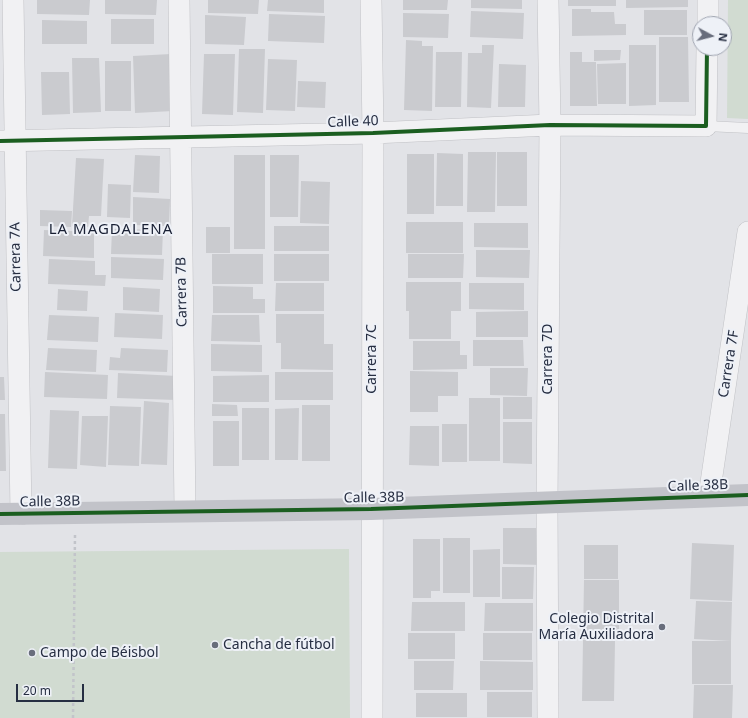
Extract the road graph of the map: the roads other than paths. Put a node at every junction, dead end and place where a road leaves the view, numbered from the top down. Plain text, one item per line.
1 (13, 0) edge
2 (179, 0) edge
3 (371, 0) edge
4 (548, 0) edge
5 (708, 0) edge
6 (708, 16) edge
7 (707, 56) edge
8 (550, 125) junction
9 (706, 126) junction
10 (748, 128) edge
11 (373, 133) junction
12 (180, 137) junction
13 (7, 141) edge
14 (748, 232) edge
15 (748, 495) edge
16 (710, 496) junction
17 (547, 503) junction
18 (371, 509) junction
19 (185, 511) junction
20 (10, 514) edge
21 (372, 718) edge
22 (548, 718) edge

1 - 13 street, Carrera 7A
2 - 12 street, Carrera 7B
3 - 11 street, Carrera 7C
4 - 8 street, Carrera 7D
5 - 6 street
7 - 9 street
8 - 9 street, Calle 40
8 - 11 street, Calle 40
8 - 17 street, Carrera 7D
9 - 10 lane, Calle 40
11 - 12 street, Calle 40
11 - 18 street, Carrera 7C
12 - 13 street, Calle 40
12 - 19 street, Carrera 7B
13 - 20 street, Carrera 7A
14 - 16 street, Carrera 7F
15 - 16 street, Calle 38B
16 - 17 street, Calle 38B
17 - 18 street, Calle 38B
17 - 22 street, Carrera 7D
18 - 19 street, Calle 38B
18 - 21 street, Carrera 7C
19 - 20 street, Calle 38B

